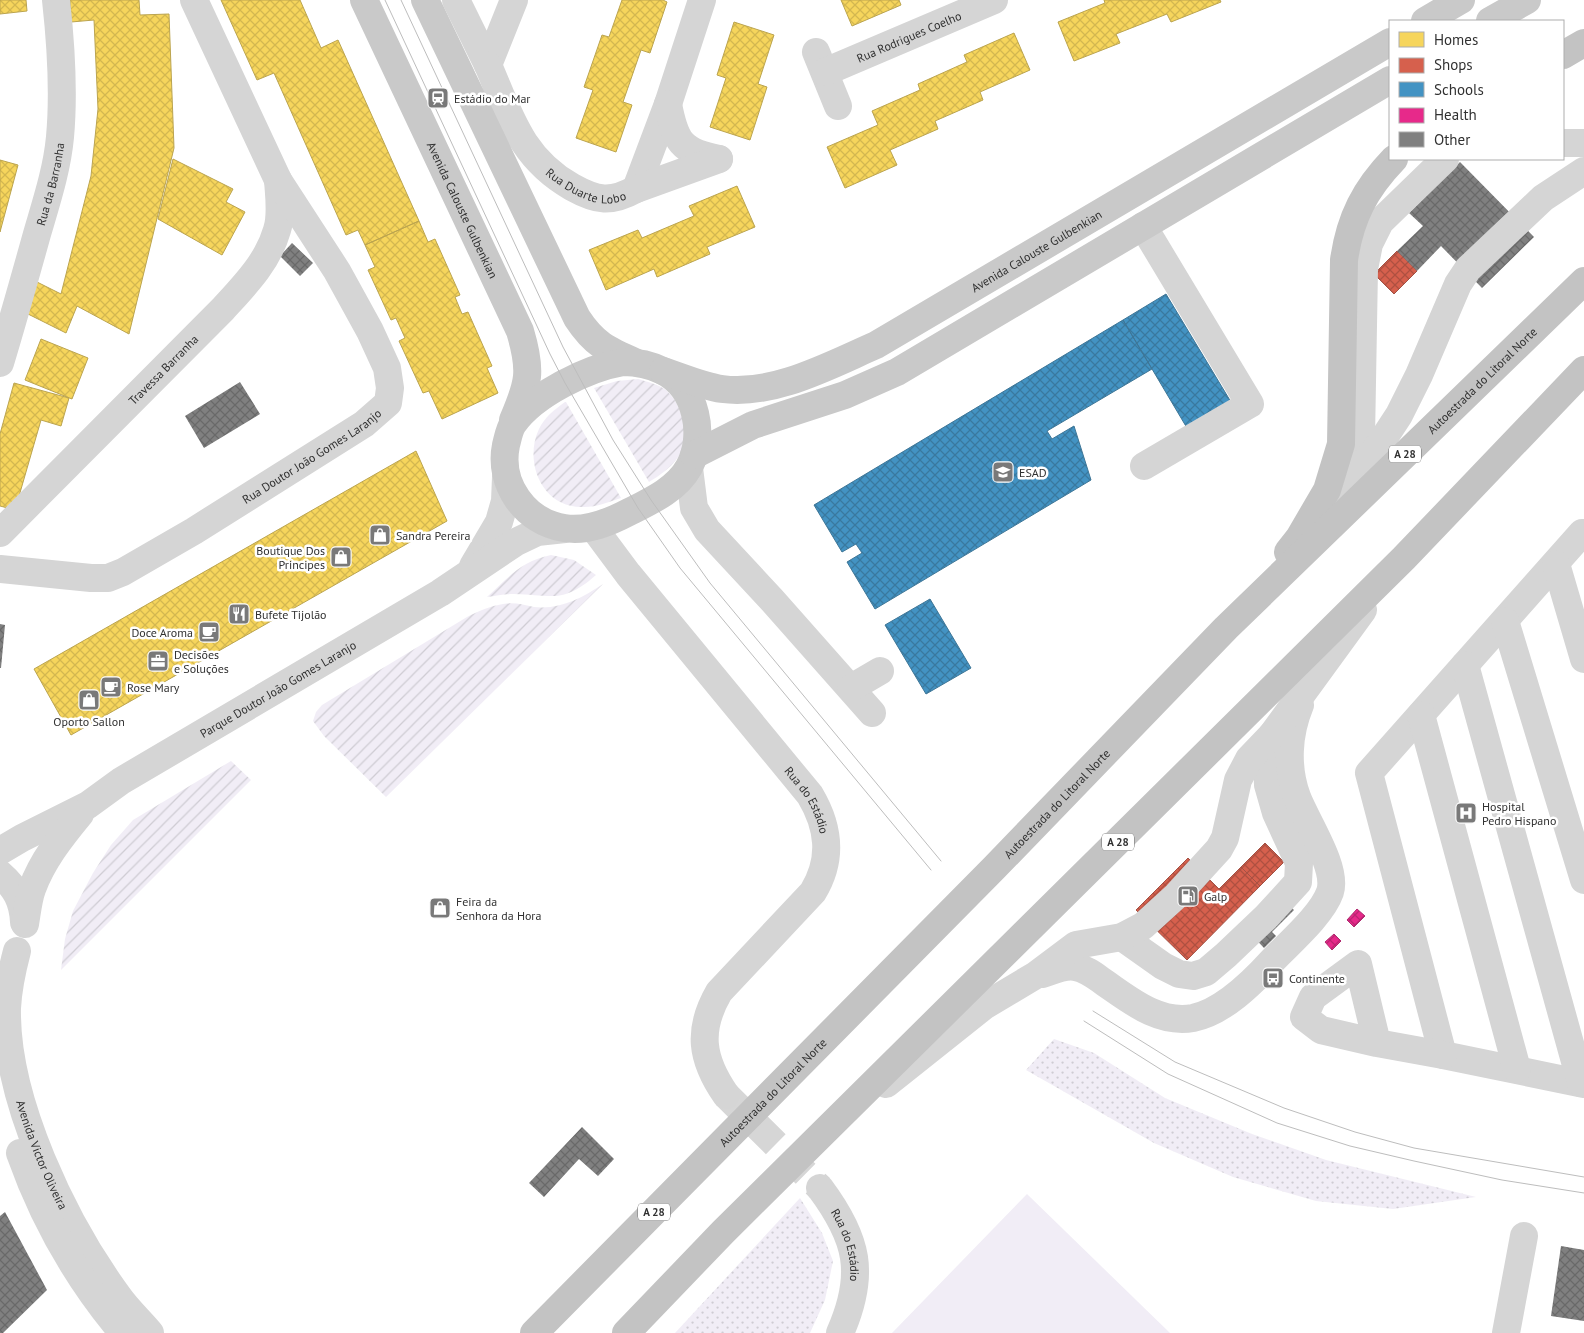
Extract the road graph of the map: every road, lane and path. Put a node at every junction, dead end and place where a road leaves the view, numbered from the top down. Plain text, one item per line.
1 (56, 0) edge
2 (194, 0) edge
3 (364, 0) edge
4 (425, 0) edge
5 (456, 0) edge
6 (514, 0) edge
7 (702, 0) edge
8 (994, 0) edge
9 (1461, 0) edge
10 (1527, 0) edge
11 (1427, 20) edge
12 (1492, 20) edge
13 (1389, 43) edge
14 (1584, 43) edge
15 (1564, 54) edge
16 (1584, 60) edge
17 (488, 66) junction
18 (1564, 69) edge
19 (1389, 81) edge
20 (668, 104) junction
21 (838, 106) dead end
22 (1564, 143) edge
23 (1584, 143) edge
24 (1393, 160) edge
25 (1444, 160) edge
26 (1584, 170) edge
27 (278, 180) junction
28 (636, 189) junction
29 (1143, 226) junction
30 (1584, 281) edge
31 (636, 362) junction
32 (0, 363) edge
33 (1584, 370) edge
34 (663, 371) junction
35 (511, 426) junction
36 (692, 461) junction
37 (1144, 466) dead end
38 (506, 476) junction
39 (1352, 479) junction
40 (593, 527) junction
41 (565, 529) junction
42 (0, 533) edge
43 (1584, 533) edge
44 (1299, 538) junction
45 (1404, 558) junction
46 (1556, 564) junction
47 (0, 569) edge
48 (469, 572) junction
49 (1505, 621) junction
50 (1226, 628) junction
51 (1584, 659) edge
52 (1465, 665) junction
53 (880, 671) dead end
54 (1309, 685) junction
55 (851, 688) junction
56 (872, 713) dead end
57 (1422, 715) junction
58 (1272, 734) junction
59 (88, 806) junction
60 (0, 851) edge
61 (0, 874) edge
62 (1584, 880) edge
63 (24, 924) junction
64 (1122, 937) junction
65 (8, 960) edge
66 (1036, 975) junction
67 (1377, 1044) dead end
68 (1442, 1055) junction
69 (1517, 1069) junction
70 (1583, 1083) edge
71 (0, 1090) edge
72 (726, 1095) tunnel mouth
73 (832, 1125) junction
74 (820, 1188) tunnel mouth
75 (1524, 1236) dead end
76 (122, 1333) edge
77 (150, 1333) edge
78 (534, 1333) edge
79 (626, 1333) edge
80 (840, 1333) edge
81 (1506, 1333) edge

1 - 32 street, Rua da Barranha
2 - 27 street
3 - 35 main road, Avenida Calouste Gulbenkian
4 - 31 main road
5 - 17 street, Rua Duarte Lobo
6 - 17 street
7 - 20 street, Rua Duarte Lobo
8 - 21 street, Rua Rodrigues Coelho
9 - 11 main road
10 - 12 main road
13 - 34 main road, Avenida Calouste Gulbenkian
14 - 15 highway
16 - 18 highway
17 - 28 street, Rua Duarte Lobo
19 - 29 main road
20 - 28 street, Rua Duarte Lobo
20 - 28 street
22 - 23 street
24 - 44 highway
25 - 39 street
26 - 39 street
27 - 42 street, Travessa Barranha
27 - 47 street, Rua Doutor João Gomes Laranjo
29 - 36 main road
29 - 37 street
30 - 50 highway, Autoestrada do Litoral Norte / A 28
31 - 34 main road
31 - 35 main road
33 - 45 highway, A 28
34 - 36 main road
35 - 38 main road
36 - 40 main road
36 - 55 street
38 - 41 main road
38 - 48 street, Parque Doutor João Gomes Laranjo
39 - 44 street
40 - 41 main road
40 - 72 street, Rua do Estádio
41 - 48 street, Parque Doutor João Gomes Laranjo
43 - 46 street
44 - 50 highway
45 - 54 street
45 - 73 highway, A 28
46 - 49 street
46 - 51 street
48 - 59 street, Parque Doutor João Gomes Laranjo
49 - 52 street
49 - 62 street
50 - 78 highway, Autoestrada do Litoral Norte / A 28
52 - 57 street
52 - 70 street
53 - 55 street
54 - 58 street
54 - 66 street
55 - 56 street
57 - 68 street
57 - 69 street
58 - 64 street
58 - 64 street
59 - 60 street, Parque Doutor João Gomes Laranjo
59 - 63 street, Parque Doutor João Gomes Laranjo
61 - 63 street
63 - 65 street, Avenida Victor Oliveira
64 - 66 street
65 - 77 street, Avenida Victor Oliveira
66 - 73 street
67 - 68 street
68 - 69 street
69 - 70 street
71 - 76 street, Avenida Victor Oliveira
73 - 79 highway, A 28
74 - 80 street, Rua do Estádio
75 - 81 street

